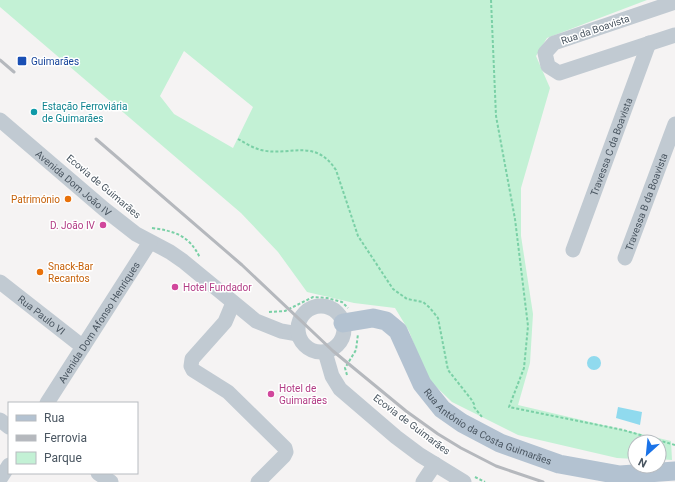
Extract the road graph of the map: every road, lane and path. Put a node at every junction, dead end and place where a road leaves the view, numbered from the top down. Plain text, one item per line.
1 (492, 0) edge
2 (675, 2) edge
3 (675, 35) edge
4 (649, 44) junction
5 (0, 120) edge
6 (675, 124) edge
7 (238, 139) dead end
8 (147, 227) dead end
9 (150, 242) junction
10 (573, 250) dead end
11 (625, 258) dead end
12 (200, 259) dead end
13 (0, 282) edge
14 (233, 303) junction
15 (263, 310) dead end
16 (349, 322) junction
17 (298, 334) junction
18 (81, 346) junction
19 (325, 352) junction
20 (348, 380) dead end
21 (42, 402) edge
22 (48, 402) edge
23 (0, 415) edge
24 (0, 420) edge
25 (487, 421) dead end
26 (8, 422) edge
27 (8, 426) edge
28 (675, 445) edge
29 (435, 464) junction
30 (8, 467) edge
31 (675, 471) edge
32 (99, 474) edge
33 (467, 478) edge
34 (0, 479) edge
35 (111, 482) edge
36 (258, 482) edge
37 (423, 482) edge
38 (485, 482) edge

1 - 28 path
2 - 4 street, Rua da Boavista
3 - 4 street, Rua da Boavista
4 - 10 street, Travessa C da Boavista
5 - 9 street, Avenida Dom João IV
6 - 11 street, Travessa B da Boavista
7 - 25 path
8 - 12 path, Ecovia de Guimarães
9 - 14 street, Avenida Dom João IV
9 - 18 street, Avenida Dom Afonso Henriques
13 - 18 street, Rua Paulo VI
14 - 17 street, Avenida Dom João IV
14 - 36 street
15 - 16 path
16 - 17 street
16 - 19 street
16 - 20 path
16 - 31 main road, Rua António da Costa Guimarães
17 - 19 street
18 - 21 street
18 - 22 street, Avenida Dom Afonso Henriques
19 - 29 street
23 - 26 street
24 - 27 street
29 - 33 street
29 - 37 street
30 - 34 street
32 - 35 street
33 - 38 path

